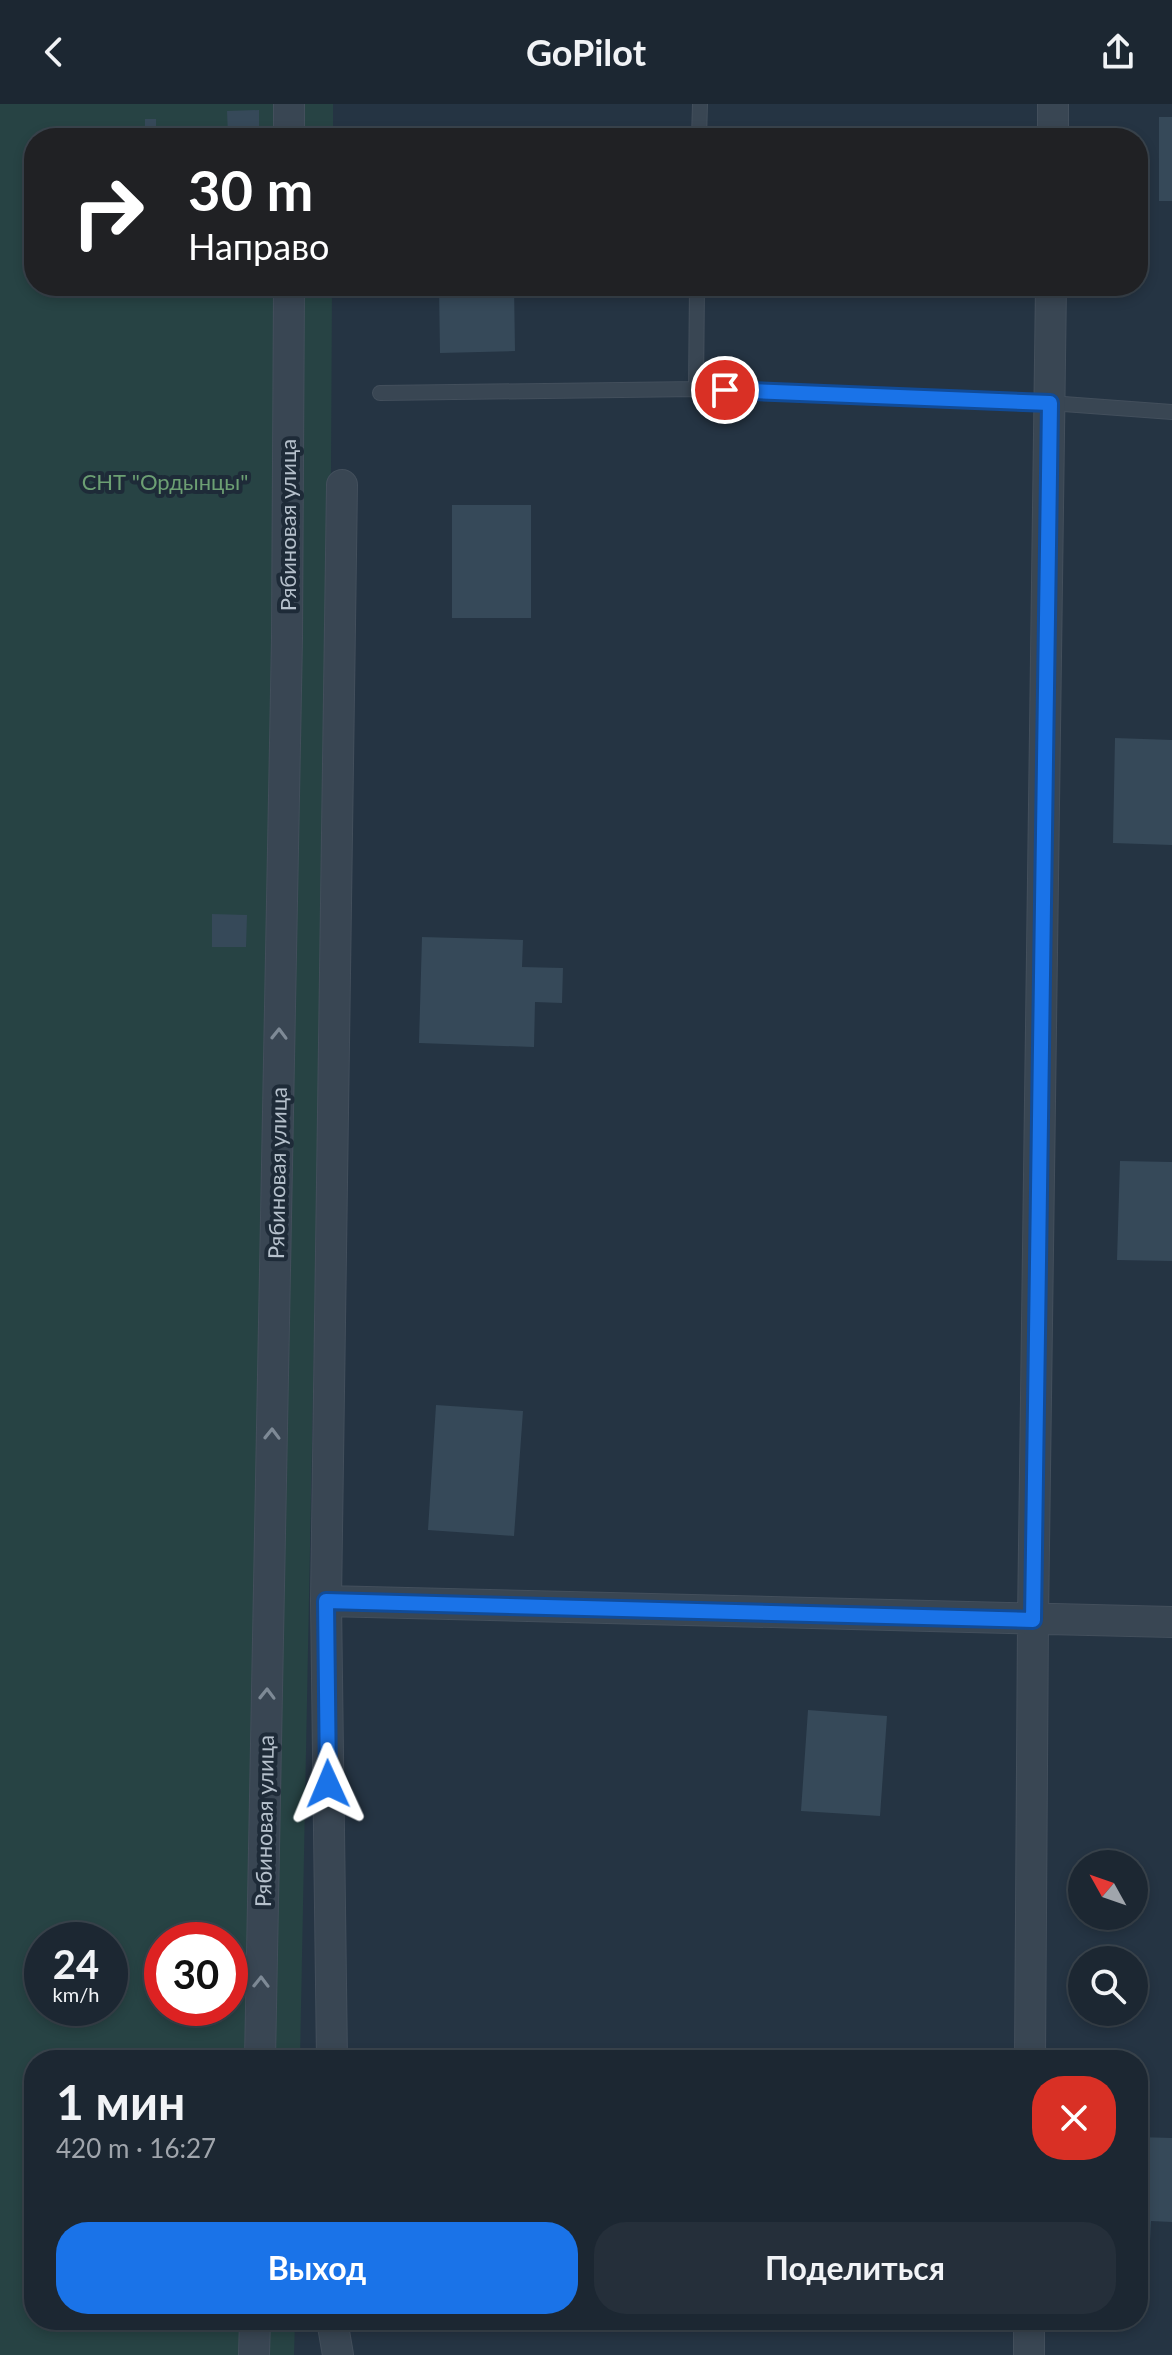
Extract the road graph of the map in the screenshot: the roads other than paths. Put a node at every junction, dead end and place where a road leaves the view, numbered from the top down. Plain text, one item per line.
1 (289, 104) edge
2 (700, 104) edge
3 (1053, 104) edge
4 (289, 128) edge
5 (699, 128) edge
6 (1053, 128) edge
7 (289, 296) edge
8 (697, 296) edge
9 (1051, 296) edge
10 (696, 389) junction
11 (380, 393) dead end
12 (1050, 403) junction
13 (1172, 412) edge
14 (342, 485) dead end
15 (326, 1601) junction
16 (1033, 1620) junction
17 (1172, 1622) edge
18 (260, 2050) edge
19 (332, 2050) edge
20 (1030, 2050) edge
21 (255, 2330) edge
22 (334, 2330) edge
23 (1029, 2330) edge
24 (254, 2355) edge
25 (338, 2355) edge
26 (1029, 2355) edge

1 - 4 street
2 - 5 lane
3 - 6 street
18 -> 7 street, Рябиновая улица
8 - 10 lane
9 - 12 street
10 - 11 lane
10 - 12 lane
12 - 13 lane
12 - 16 street
14 - 15 street
15 - 16 street
15 - 19 street
16 - 17 street
16 - 20 street
21 - 24 street
22 - 25 street
23 - 26 street

